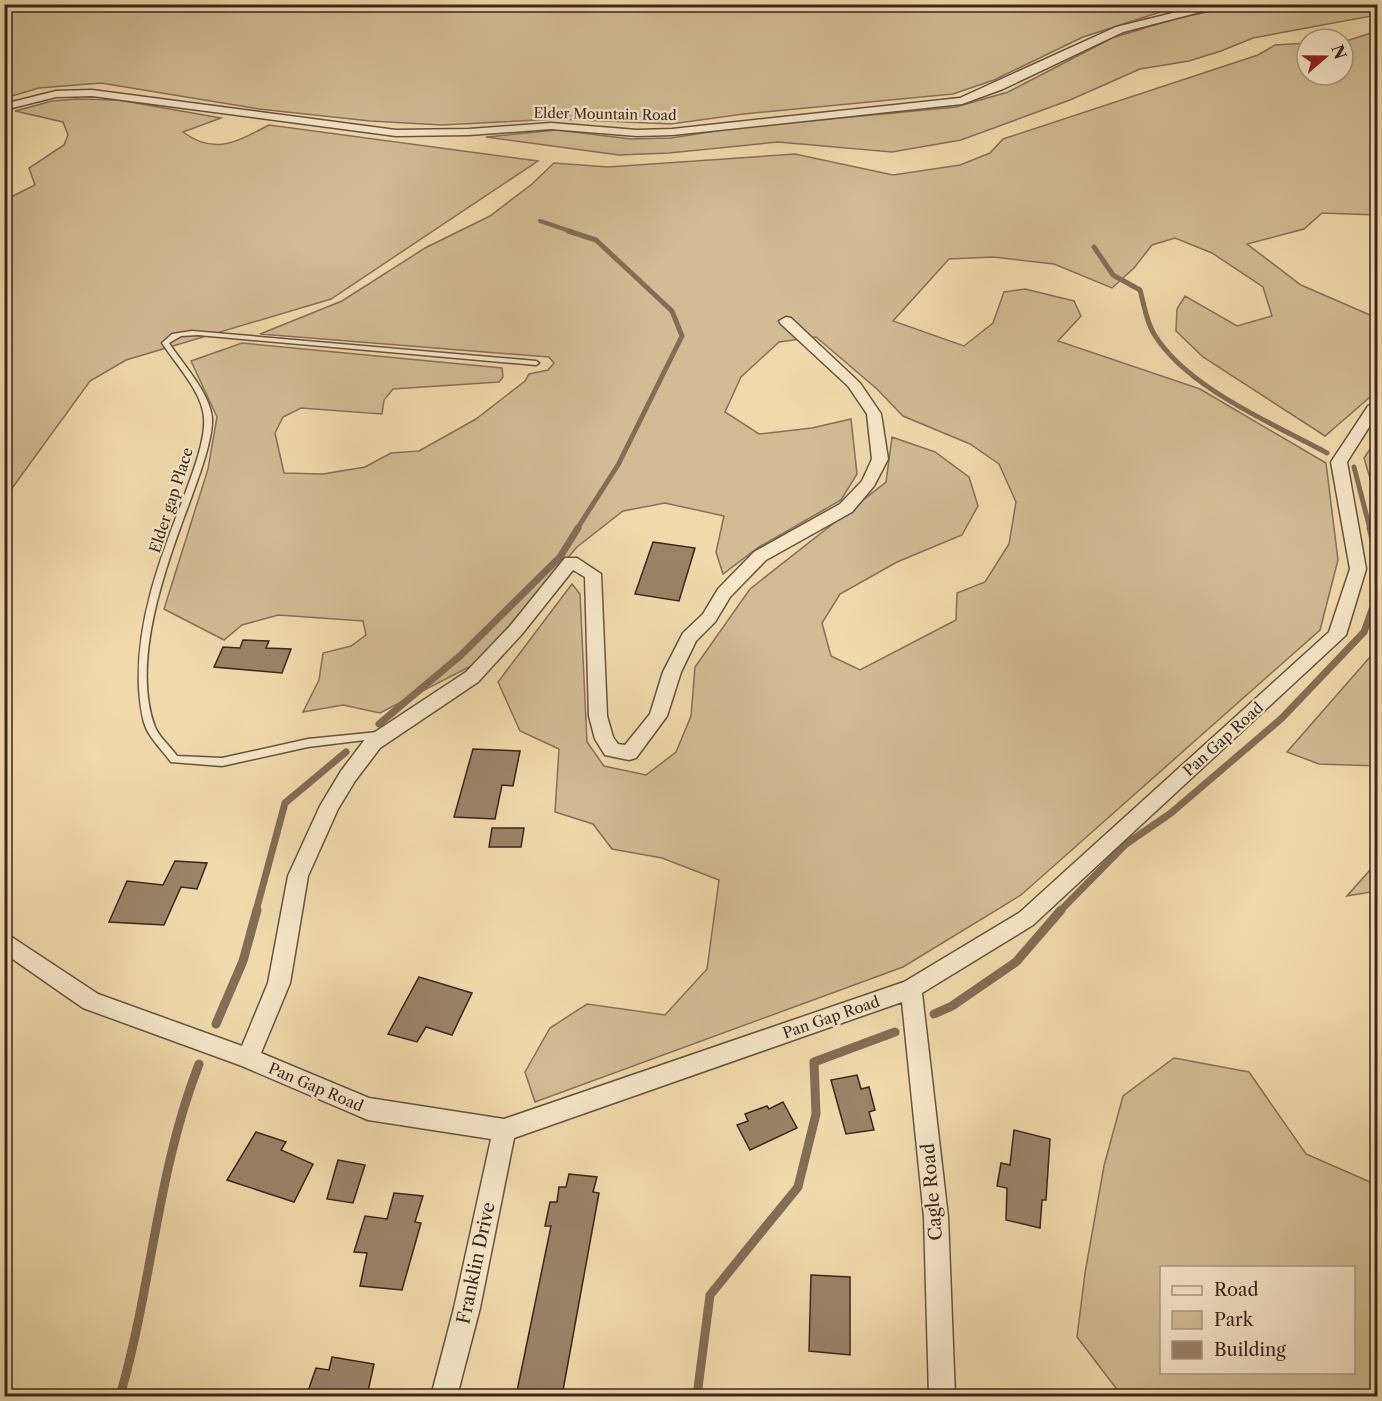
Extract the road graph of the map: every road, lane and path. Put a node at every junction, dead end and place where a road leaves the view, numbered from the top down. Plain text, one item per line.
1 (1226, 4) edge
2 (4, 107) edge
3 (786, 321) dead end
4 (536, 363) dead end
5 (1377, 405) edge
6 (383, 736) junction
7 (4, 940) edge
8 (911, 989) junction
9 (248, 1058) junction
10 (504, 1130) junction
11 (444, 1396) edge
12 (942, 1396) edge

1 - 2 street, Elder Mountain Road
3 - 6 street
4 - 6 lane, Elder gap Place
5 - 8 street, Pan Gap Road
6 - 9 street
7 - 9 street, Pan Gap Road
8 - 10 street, Pan Gap Road
8 - 12 street, Cagle Road
9 - 10 street, Pan Gap Road
10 - 11 street, Franklin Drive

